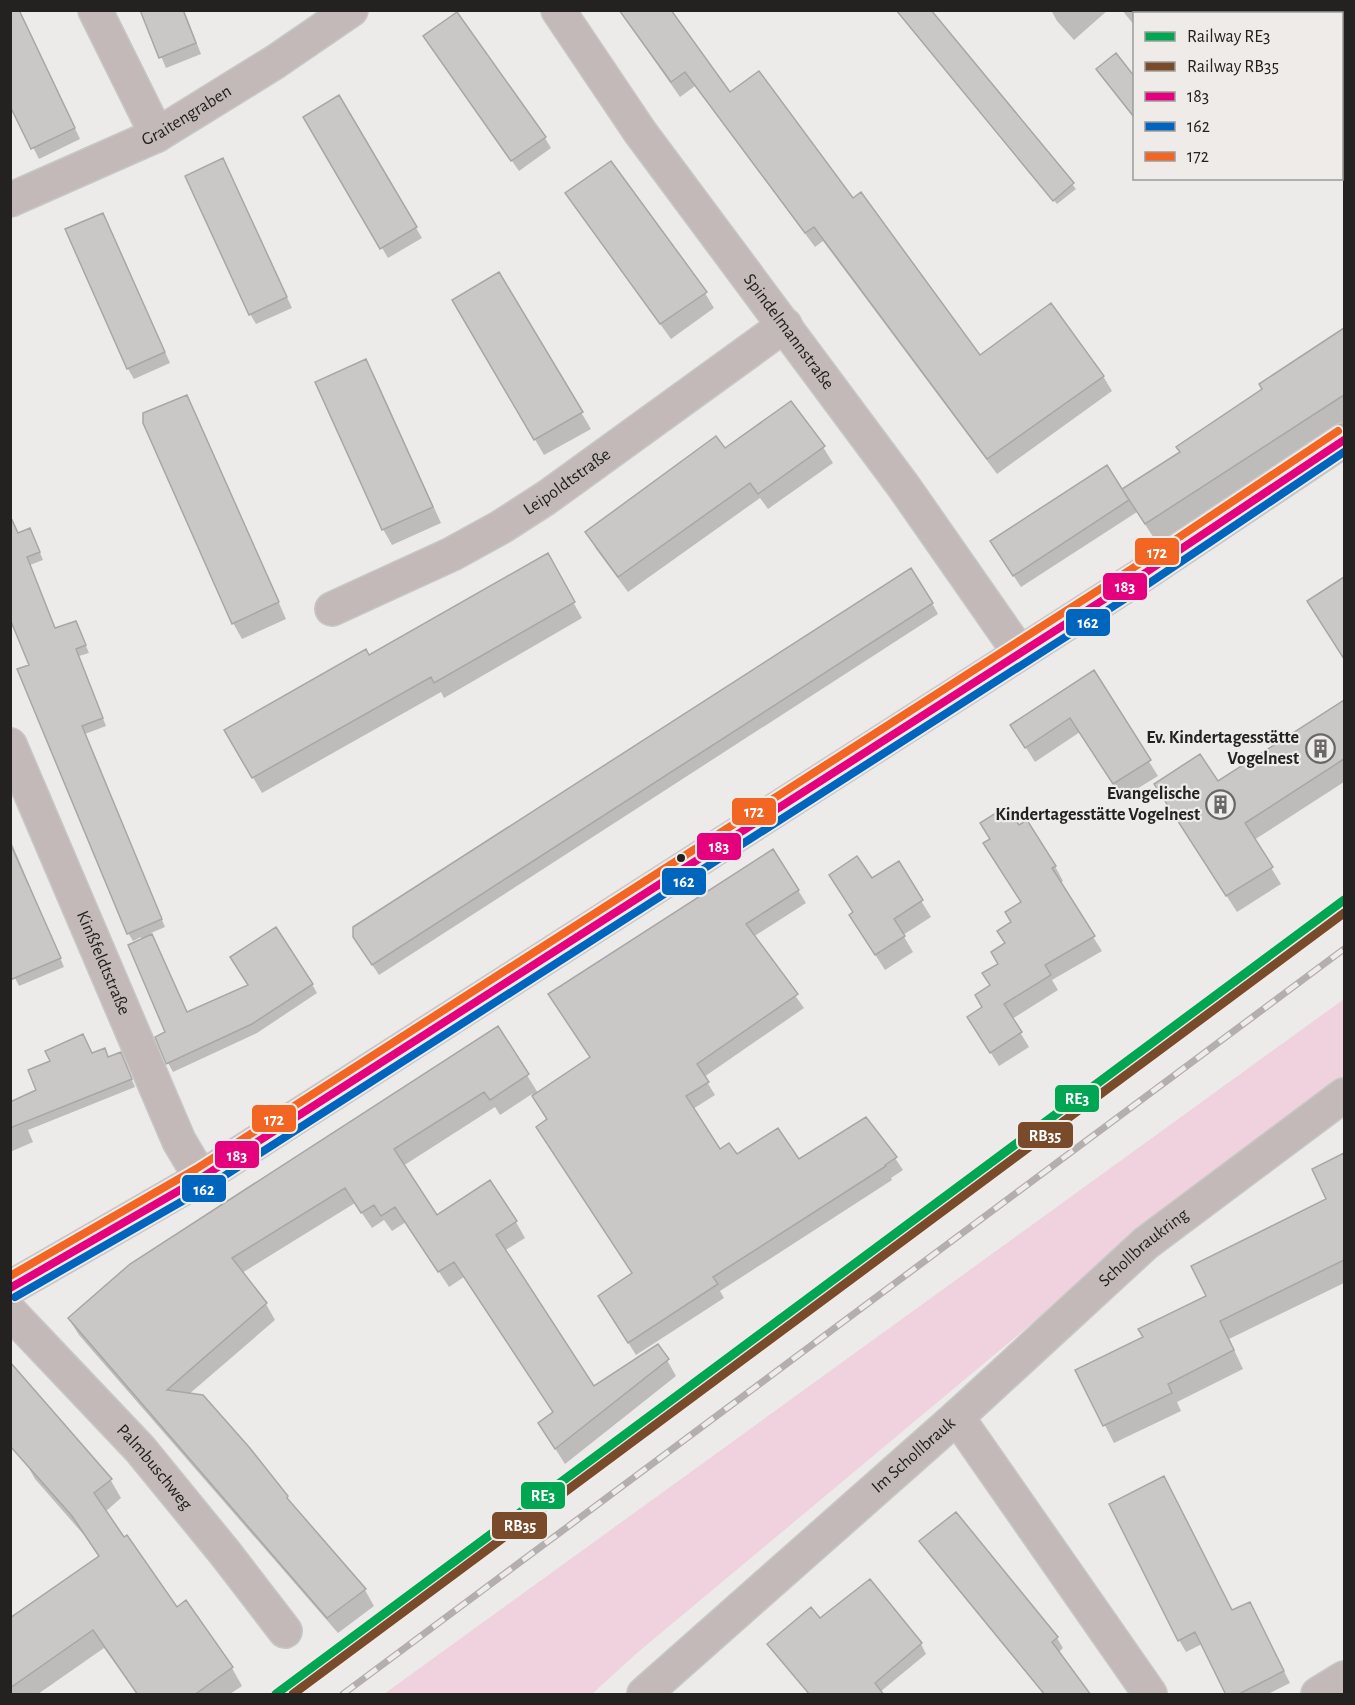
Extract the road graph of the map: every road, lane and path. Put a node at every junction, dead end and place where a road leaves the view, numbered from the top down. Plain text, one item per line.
1 (95, 10) edge
2 (351, 10) edge
3 (558, 10) edge
4 (157, 135) junction
5 (10, 200) edge
6 (785, 325) junction
7 (1344, 440) edge
8 (332, 609) dead end
9 (1018, 652) junction
10 (10, 745) edge
11 (1344, 1095) edge
12 (201, 1178) junction
13 (10, 1288) edge
14 (10, 1312) edge
15 (957, 1418) junction
16 (285, 1631) dead end
17 (1344, 1678) edge
18 (644, 1695) edge
19 (1150, 1695) edge
20 (1318, 1695) edge

1 - 4 street
2 - 4 street, Graitengraben
3 - 6 street, Spindelmannstraße
4 - 5 street, Graitengraben
6 - 8 street, Leipoldtstraße
6 - 9 street, Spindelmannstraße
7 - 9 street
9 - 12 street
10 - 12 street, Kinßfeldtstraße
11 - 15 street, Schollbraukring
12 - 13 street
14 - 16 street, Palmbuschweg
15 - 18 street, Im Schollbrauk
15 - 19 street, Im Schollbrauk
17 - 20 street

